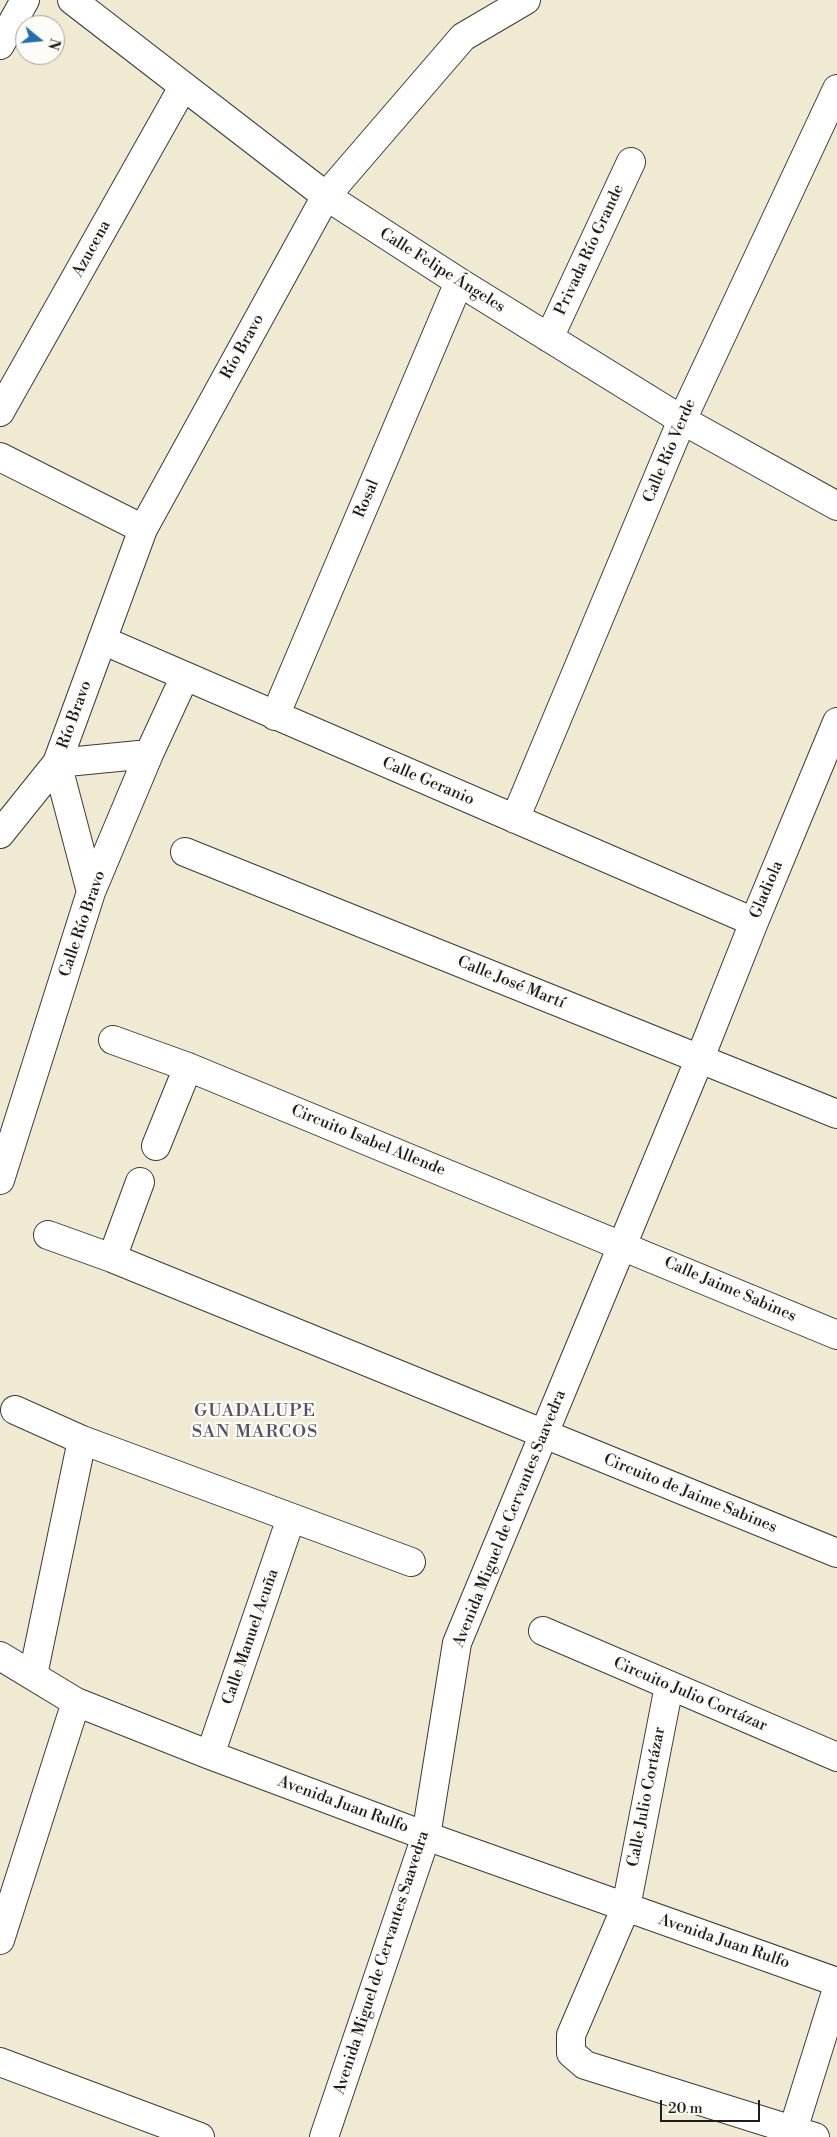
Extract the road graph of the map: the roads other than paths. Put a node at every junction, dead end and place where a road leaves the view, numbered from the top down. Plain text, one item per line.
1 (25, 0) edge
2 (72, 0) edge
3 (526, 0) edge
4 (0, 45) edge
5 (184, 87) junction
6 (837, 88) edge
7 (631, 162) dead end
8 (326, 196) junction
9 (459, 282) junction
10 (549, 338) junction
11 (0, 412) edge
12 (682, 420) junction
13 (0, 457) edge
14 (837, 506) edge
15 (143, 529) junction
16 (102, 640) junction
17 (185, 676) junction
18 (275, 716) junction
19 (837, 722) edge
20 (149, 754) junction
21 (57, 763) junction
22 (515, 819) junction
23 (0, 834) edge
24 (185, 852) dead end
25 (92, 892) junction
26 (754, 922) junction
27 (113, 1040) dead end
28 (700, 1058) junction
29 (188, 1067) junction
30 (837, 1114) edge
31 (156, 1146) dead end
32 (0, 1180) edge
33 (140, 1182) dead end
34 (48, 1235) dead end
35 (623, 1245) junction
36 (112, 1258) junction
37 (837, 1335) edge
38 (15, 1410) dead end
39 (542, 1435) junction
40 (82, 1440) junction
41 (291, 1518) junction
42 (837, 1553) edge
43 (410, 1562) dead end
44 (543, 1631) dead end
45 (0, 1656) edge
46 (32, 1675) junction
47 (669, 1686) junction
48 (76, 1702) junction
49 (210, 1755) junction
50 (837, 1757) edge
51 (426, 1836) junction
52 (626, 1907) junction
53 (0, 1940) edge
54 (837, 1982) edge
55 (837, 1989) edge
56 (0, 2062) edge
57 (804, 2134) edge
58 (200, 2137) edge
59 (324, 2137) edge

1 - 4 street
2 - 5 street, Calle Felipe Ángeles
3 - 8 street, Río Bravo
5 - 8 street, Calle Felipe Ángeles
5 - 11 street, Azucena
6 - 12 street, Calle Río Verde
7 - 10 street, Privada Río Grande
8 - 9 street, Calle Felipe Ángeles
8 - 15 street, Río Bravo
9 - 10 street, Calle Felipe Ángeles
9 - 18 street, Rosal
10 - 12 street, Calle Felipe Ángeles
12 - 14 street, Calle Felipe Ángeles
12 - 22 street, Calle Río Verde
13 - 15 street
15 - 16 street, Río Bravo
16 - 17 street, Calle Geranio
16 - 21 street, Río Bravo
17 - 18 street, Calle Geranio
17 - 20 street, Calle Río Bravo
18 - 22 street, Calle Geranio
19 - 26 street, Gladiola
20 - 21 street
20 - 25 street, Calle Río Bravo
21 - 23 street, Río Bravo
21 - 25 street
22 - 26 street, Calle Geranio
24 - 28 street, Calle José Martí
25 - 32 street, Calle Río Bravo
26 - 28 street, Gladiola
27 - 29 street, Circuito Isabel Allende
28 - 30 street, Calle José Martí
28 - 35 street, Avenida Miguel de Cervantes Saavedra
29 - 31 street
29 - 35 street, Circuito Isabel Allende
33 - 36 street
34 - 36 street
35 - 37 street, Calle Jaime Sabines
35 - 39 street, Avenida Miguel de Cervantes Saavedra
36 - 39 street
38 - 40 street
39 - 42 street, Circuito de Jaime Sabines
39 - 51 street, Avenida Miguel de Cervantes Saavedra
40 - 41 street
40 - 46 street
41 - 43 street
41 - 49 street, Calle Manuel Acuña
44 - 47 street, Circuito Julio Cortázar
45 - 46 street, Avenida Juan Rulfo
46 - 48 street, Avenida Juan Rulfo
47 - 50 street, Circuito Julio Cortázar
47 - 52 street, Calle Julio Cortázar
48 - 49 street, Avenida Juan Rulfo
48 - 53 street
49 - 51 street, Avenida Juan Rulfo
51 - 52 street, Avenida Juan Rulfo
51 - 59 street, Avenida Miguel de Cervantes Saavedra
52 - 54 street, Avenida Juan Rulfo
52 - 57 street, Calle Julio Cortázar
55 - 57 street
56 - 58 street

